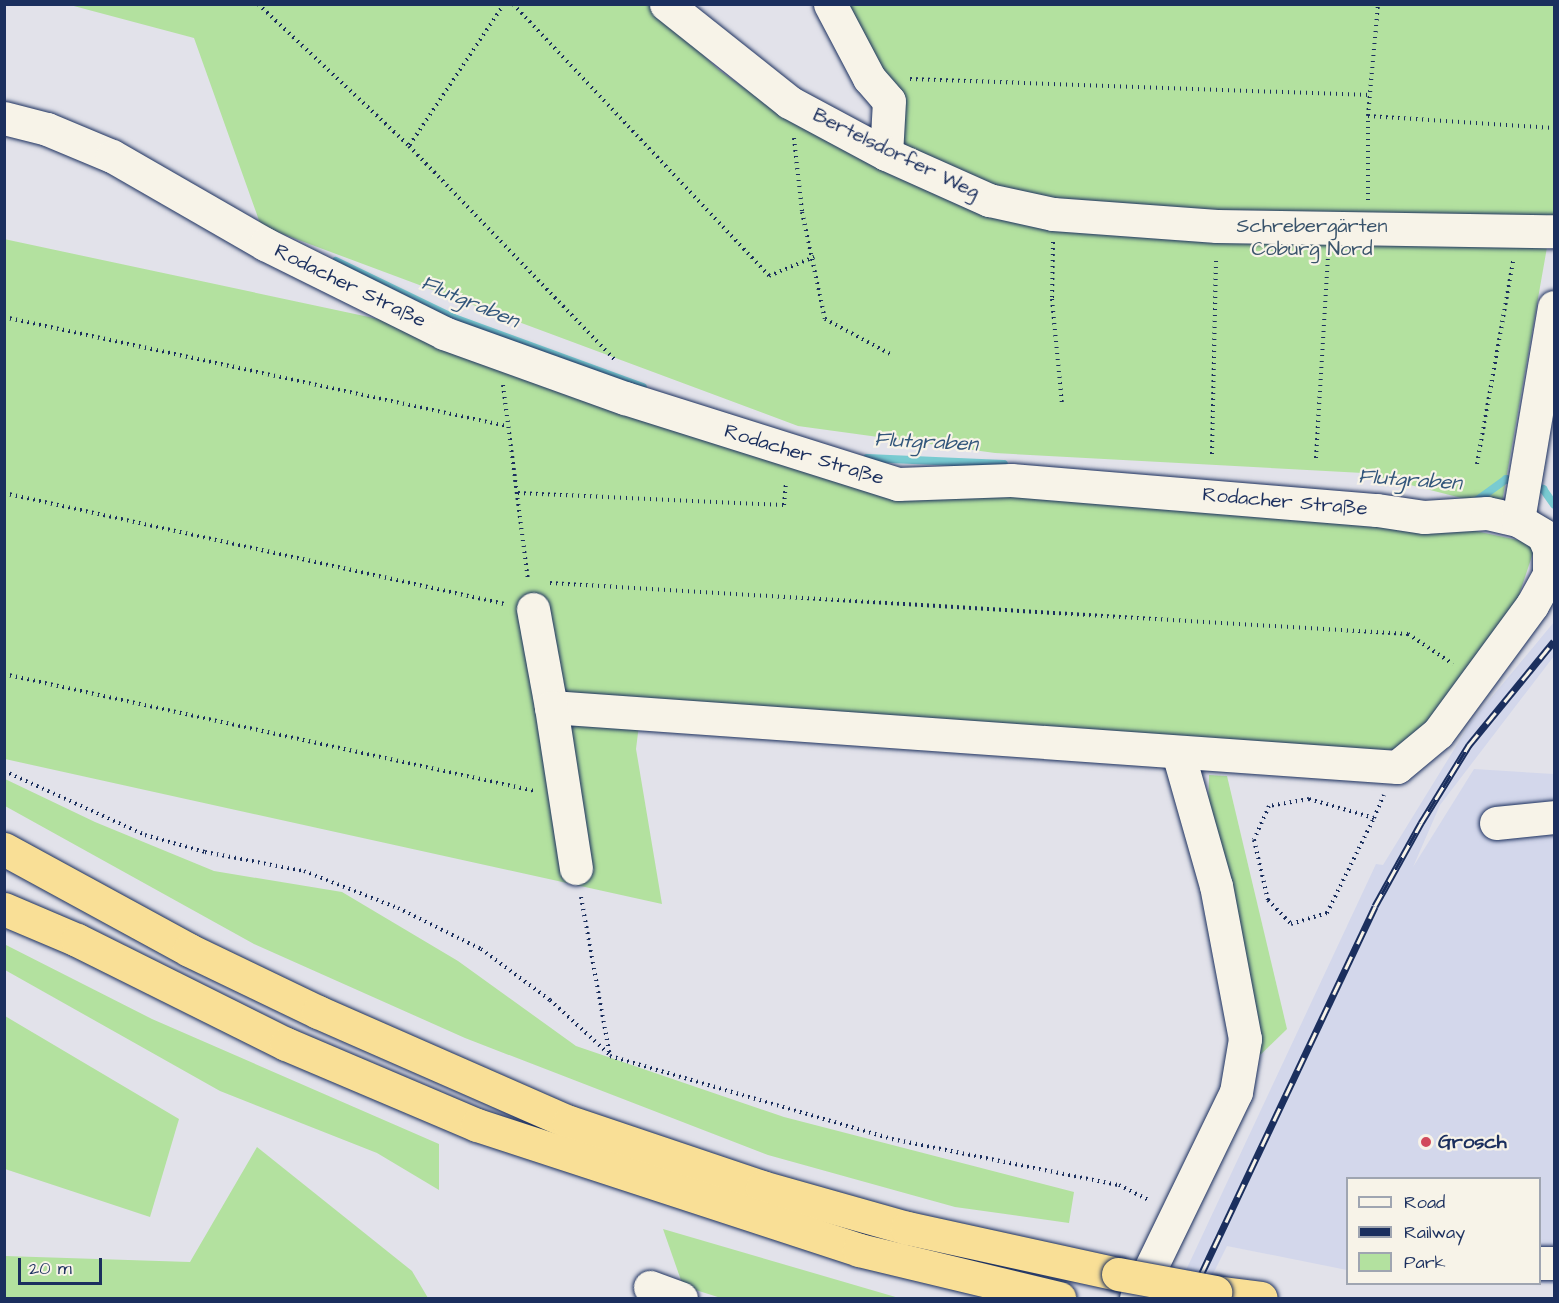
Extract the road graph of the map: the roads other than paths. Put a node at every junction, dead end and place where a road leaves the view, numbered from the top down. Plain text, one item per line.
1 (666, 4) edge
2 (830, 4) edge
3 (4, 118) edge
4 (886, 154) junction
5 (1554, 231) edge
6 (1554, 307) edge
7 (1522, 496) junction
8 (531, 595) road end
9 (550, 708) junction
10 (1178, 753) junction
11 (1554, 818) edge
12 (1496, 822) dead end
13 (4, 849) edge
14 (576, 868) road end
15 (4, 898) edge
16 (4, 909) edge
17 (77, 940) junction
18 (859, 1250) junction
19 (1127, 1286) edge
20 (650, 1287) dead end
21 (681, 1299) edge
22 (968, 1299) edge
23 (1059, 1299) edge
24 (1261, 1299) edge

1 - 4 street, Bertelsdorfer Weg
2 - 4 street
3 - 7 street, Rodacher Straße
4 - 5 street, Bertelsdorfer Weg
6 - 7 street
7 - 10 street, Rodacher Straße
8 - 9 street
9 - 10 street
9 - 14 street
10 - 19 street
11 - 12 street
13 - 19 highway
15 - 17 highway
16 - 17 highway
17 - 18 highway
18 - 22 highway
18 - 23 highway
19 - 24 highway, bridge
20 - 21 street

